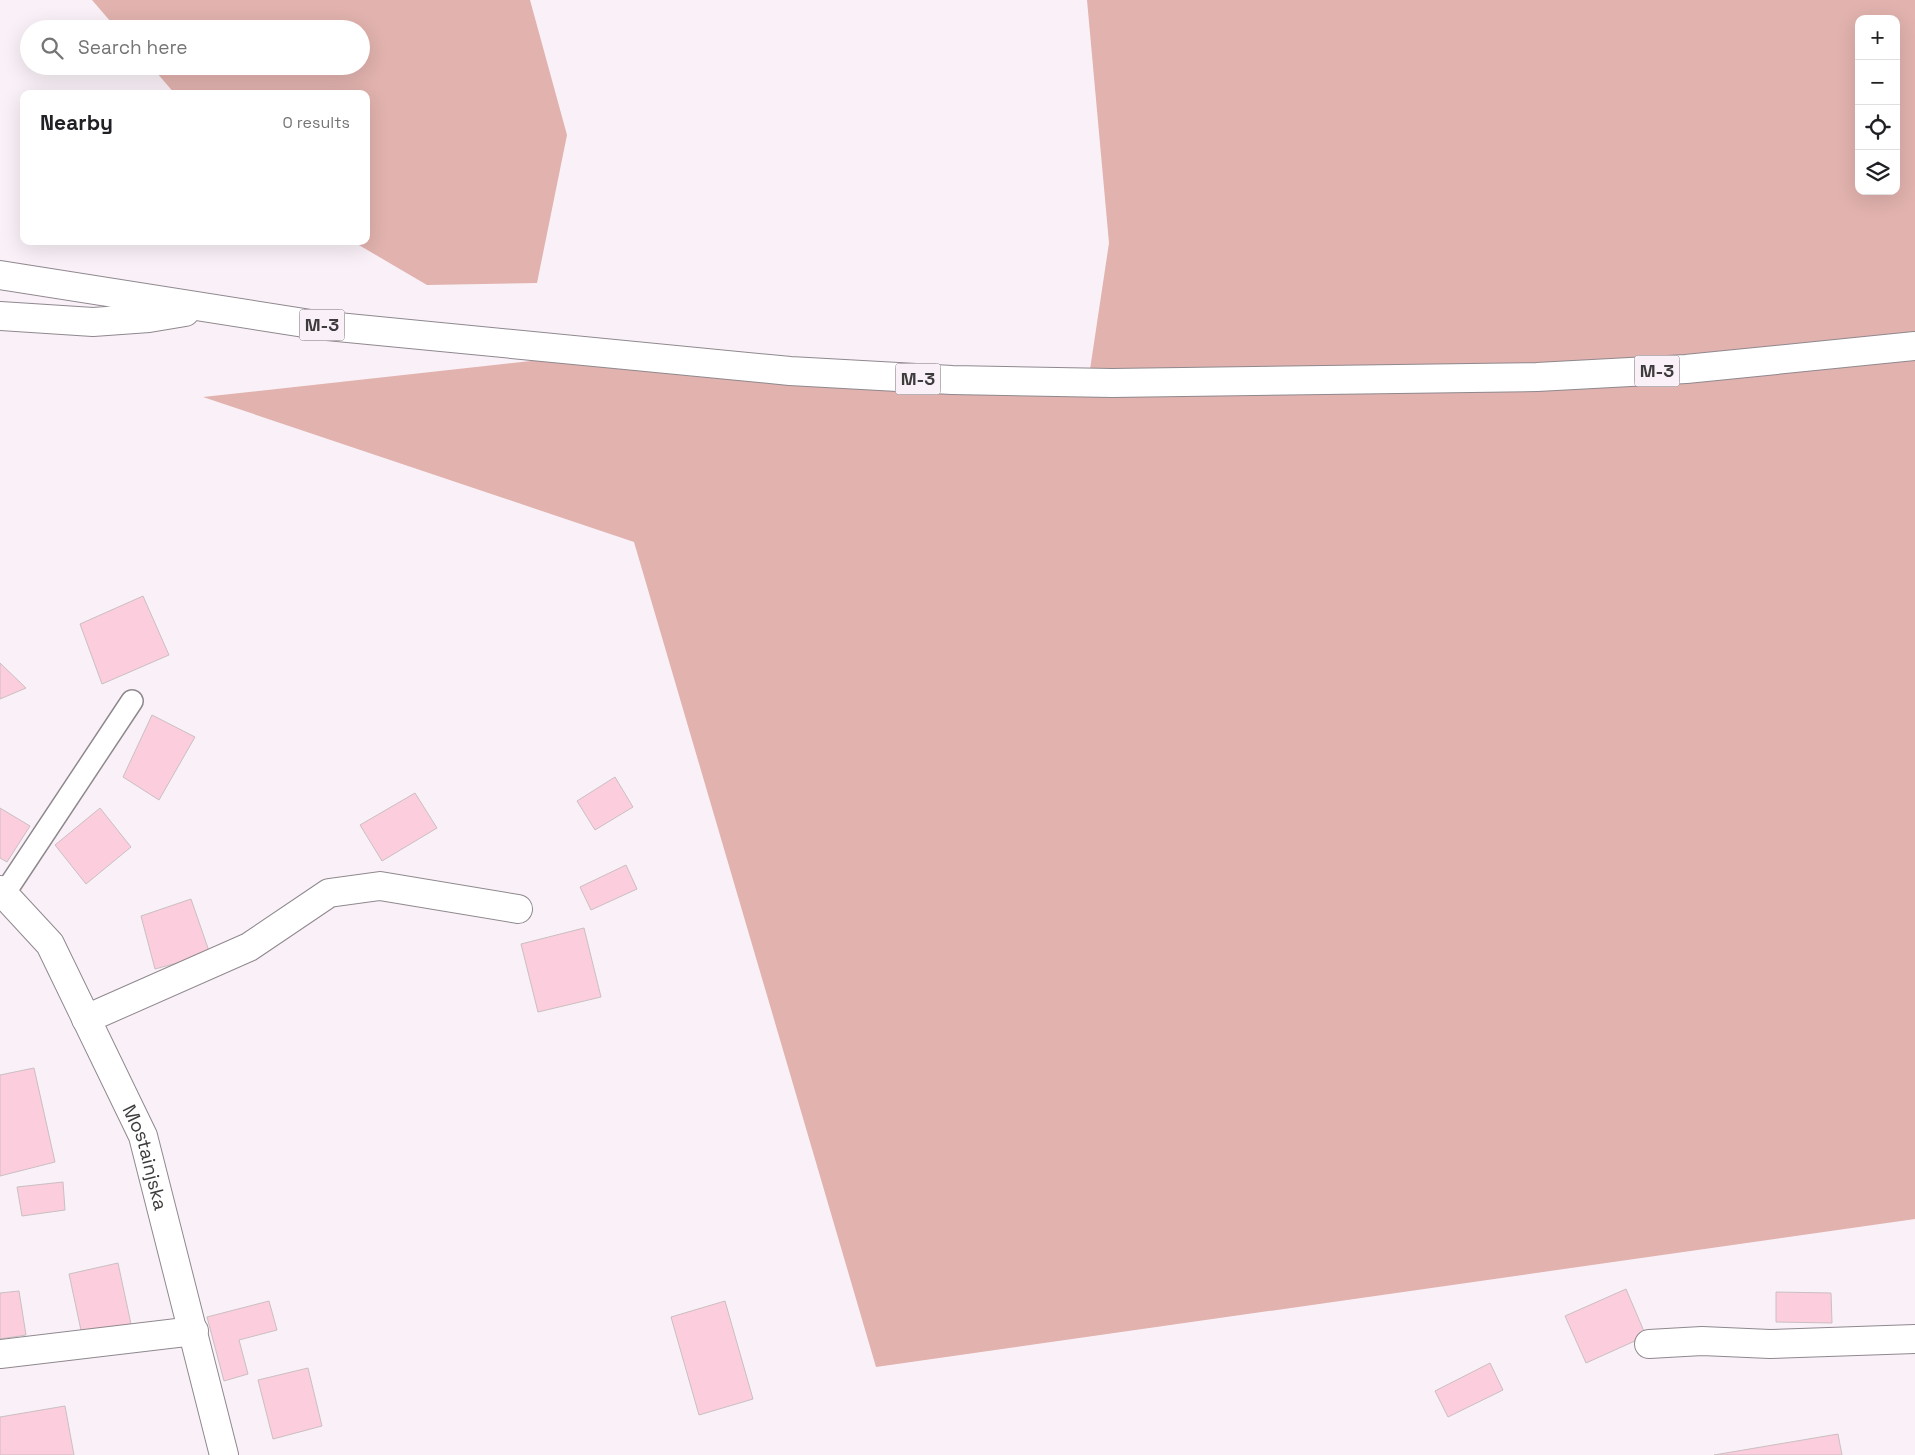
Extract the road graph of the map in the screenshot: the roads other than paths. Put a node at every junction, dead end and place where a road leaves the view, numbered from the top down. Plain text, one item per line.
1 (0, 275) edge
2 (204, 308) junction
3 (0, 316) edge
4 (1915, 346) edge
5 (132, 701) dead end
6 (2, 892) edge
7 (518, 909) dead end
8 (86, 1019) junction
9 (194, 1331) junction
10 (1915, 1339) edge
11 (1649, 1344) dead end
12 (0, 1354) edge
13 (224, 1455) edge

1 - 2 main road, M-3
2 - 3 main road
2 - 4 main road, M-3
5 - 6 lane
6 - 8 main road, Mostainjska
7 - 8 main road
8 - 9 main road, Mostainjska
9 - 12 main road
9 - 13 main road, Mostainjska
10 - 11 main road

